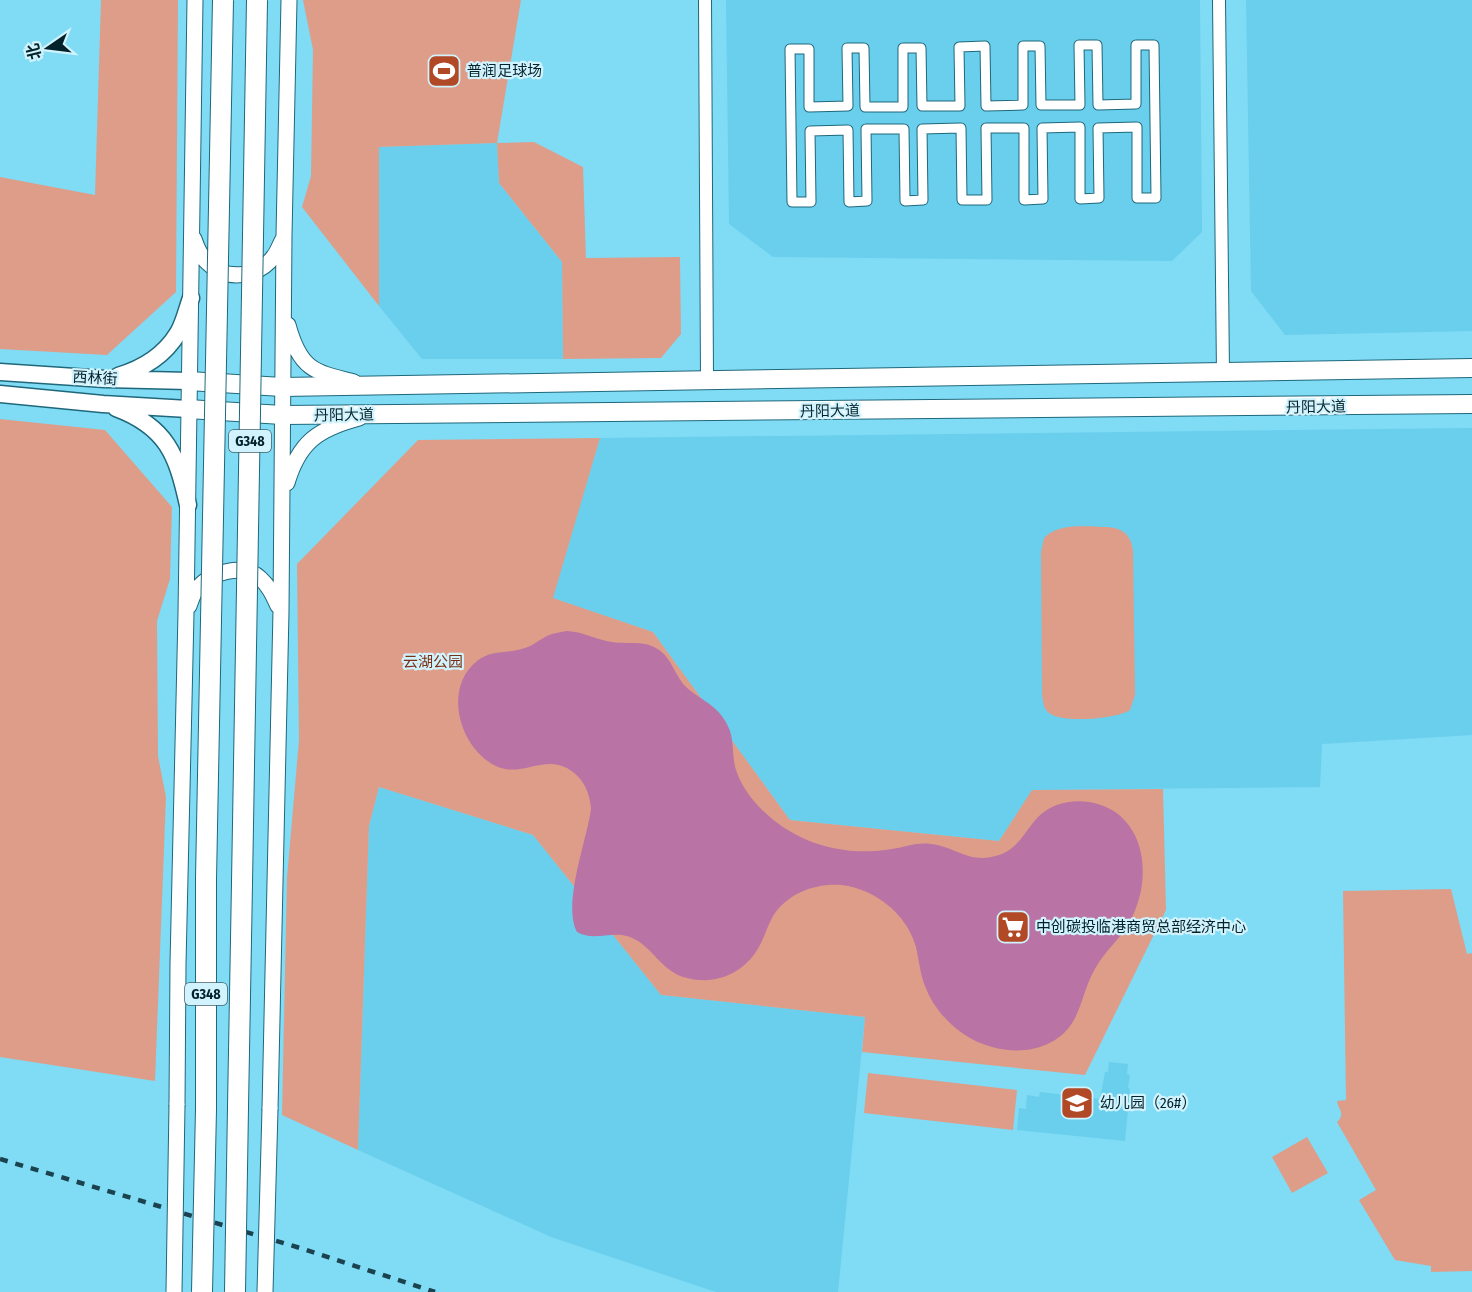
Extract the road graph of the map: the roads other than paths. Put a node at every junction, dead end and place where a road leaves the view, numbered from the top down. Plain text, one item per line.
1 (195, 0) edge
2 (223, 0) edge
3 (257, 0) edge
4 (289, 0) edge
5 (705, 0) edge
6 (1219, 0) edge
7 (1156, 198) joint
8 (284, 235) junction
9 (193, 236) junction
10 (284, 292) junction
11 (191, 298) junction
12 (1472, 368) edge
13 (0, 372) edge
14 (1223, 373) junction
15 (1037, 376) junction
16 (105, 379) junction
17 (707, 380) junction
18 (765, 380) junction
19 (189, 381) junction
20 (369, 386) junction
21 (282, 387) junction
22 (0, 394) edge
23 (104, 404) junction
24 (1472, 404) edge
25 (188, 409) junction
26 (1038, 409) junction
27 (764, 411) junction
28 (372, 414) junction
29 (282, 415) junction
30 (281, 504) junction
31 (188, 505) junction
32 (281, 611) junction
33 (186, 613) junction
34 (174, 1292) edge
35 (202, 1292) edge
36 (235, 1292) edge
37 (265, 1292) edge

1 - 9 street
2 - 35 highway, G348, bridge
3 - 36 highway, G348, bridge
4 - 8 street
5 - 17 street
6 - 14 street
7 - 7 street
8 - 9 street
8 - 10 street
9 - 11 street
10 - 20 street
10 - 21 street
11 - 16 main road
11 - 19 street
12 - 14 main road, 丹阳大道
13 - 16 main road, 西林街
14 - 15 main road, 丹阳大道
15 - 18 main road, 丹阳大道
15 - 26 main road
16 - 19 main road, 西林街
17 - 18 main road, 丹阳大道
17 - 20 main road, 丹阳大道
18 - 27 main road
19 - 21 main road, 丹阳大道
19 - 25 street
20 - 21 main road, 丹阳大道
21 - 29 street
22 - 23 main road, 西林街
23 - 25 main road, 西林街
23 - 31 main road
24 - 26 main road, 丹阳大道
25 - 29 main road, 丹阳大道
25 - 31 street
26 - 27 main road, 丹阳大道
27 - 28 main road, 丹阳大道
28 - 29 main road, 丹阳大道
28 - 30 street
29 - 30 street
30 - 32 street
31 - 33 street
32 - 33 street
32 - 37 street, bridge
33 - 34 street, bridge

